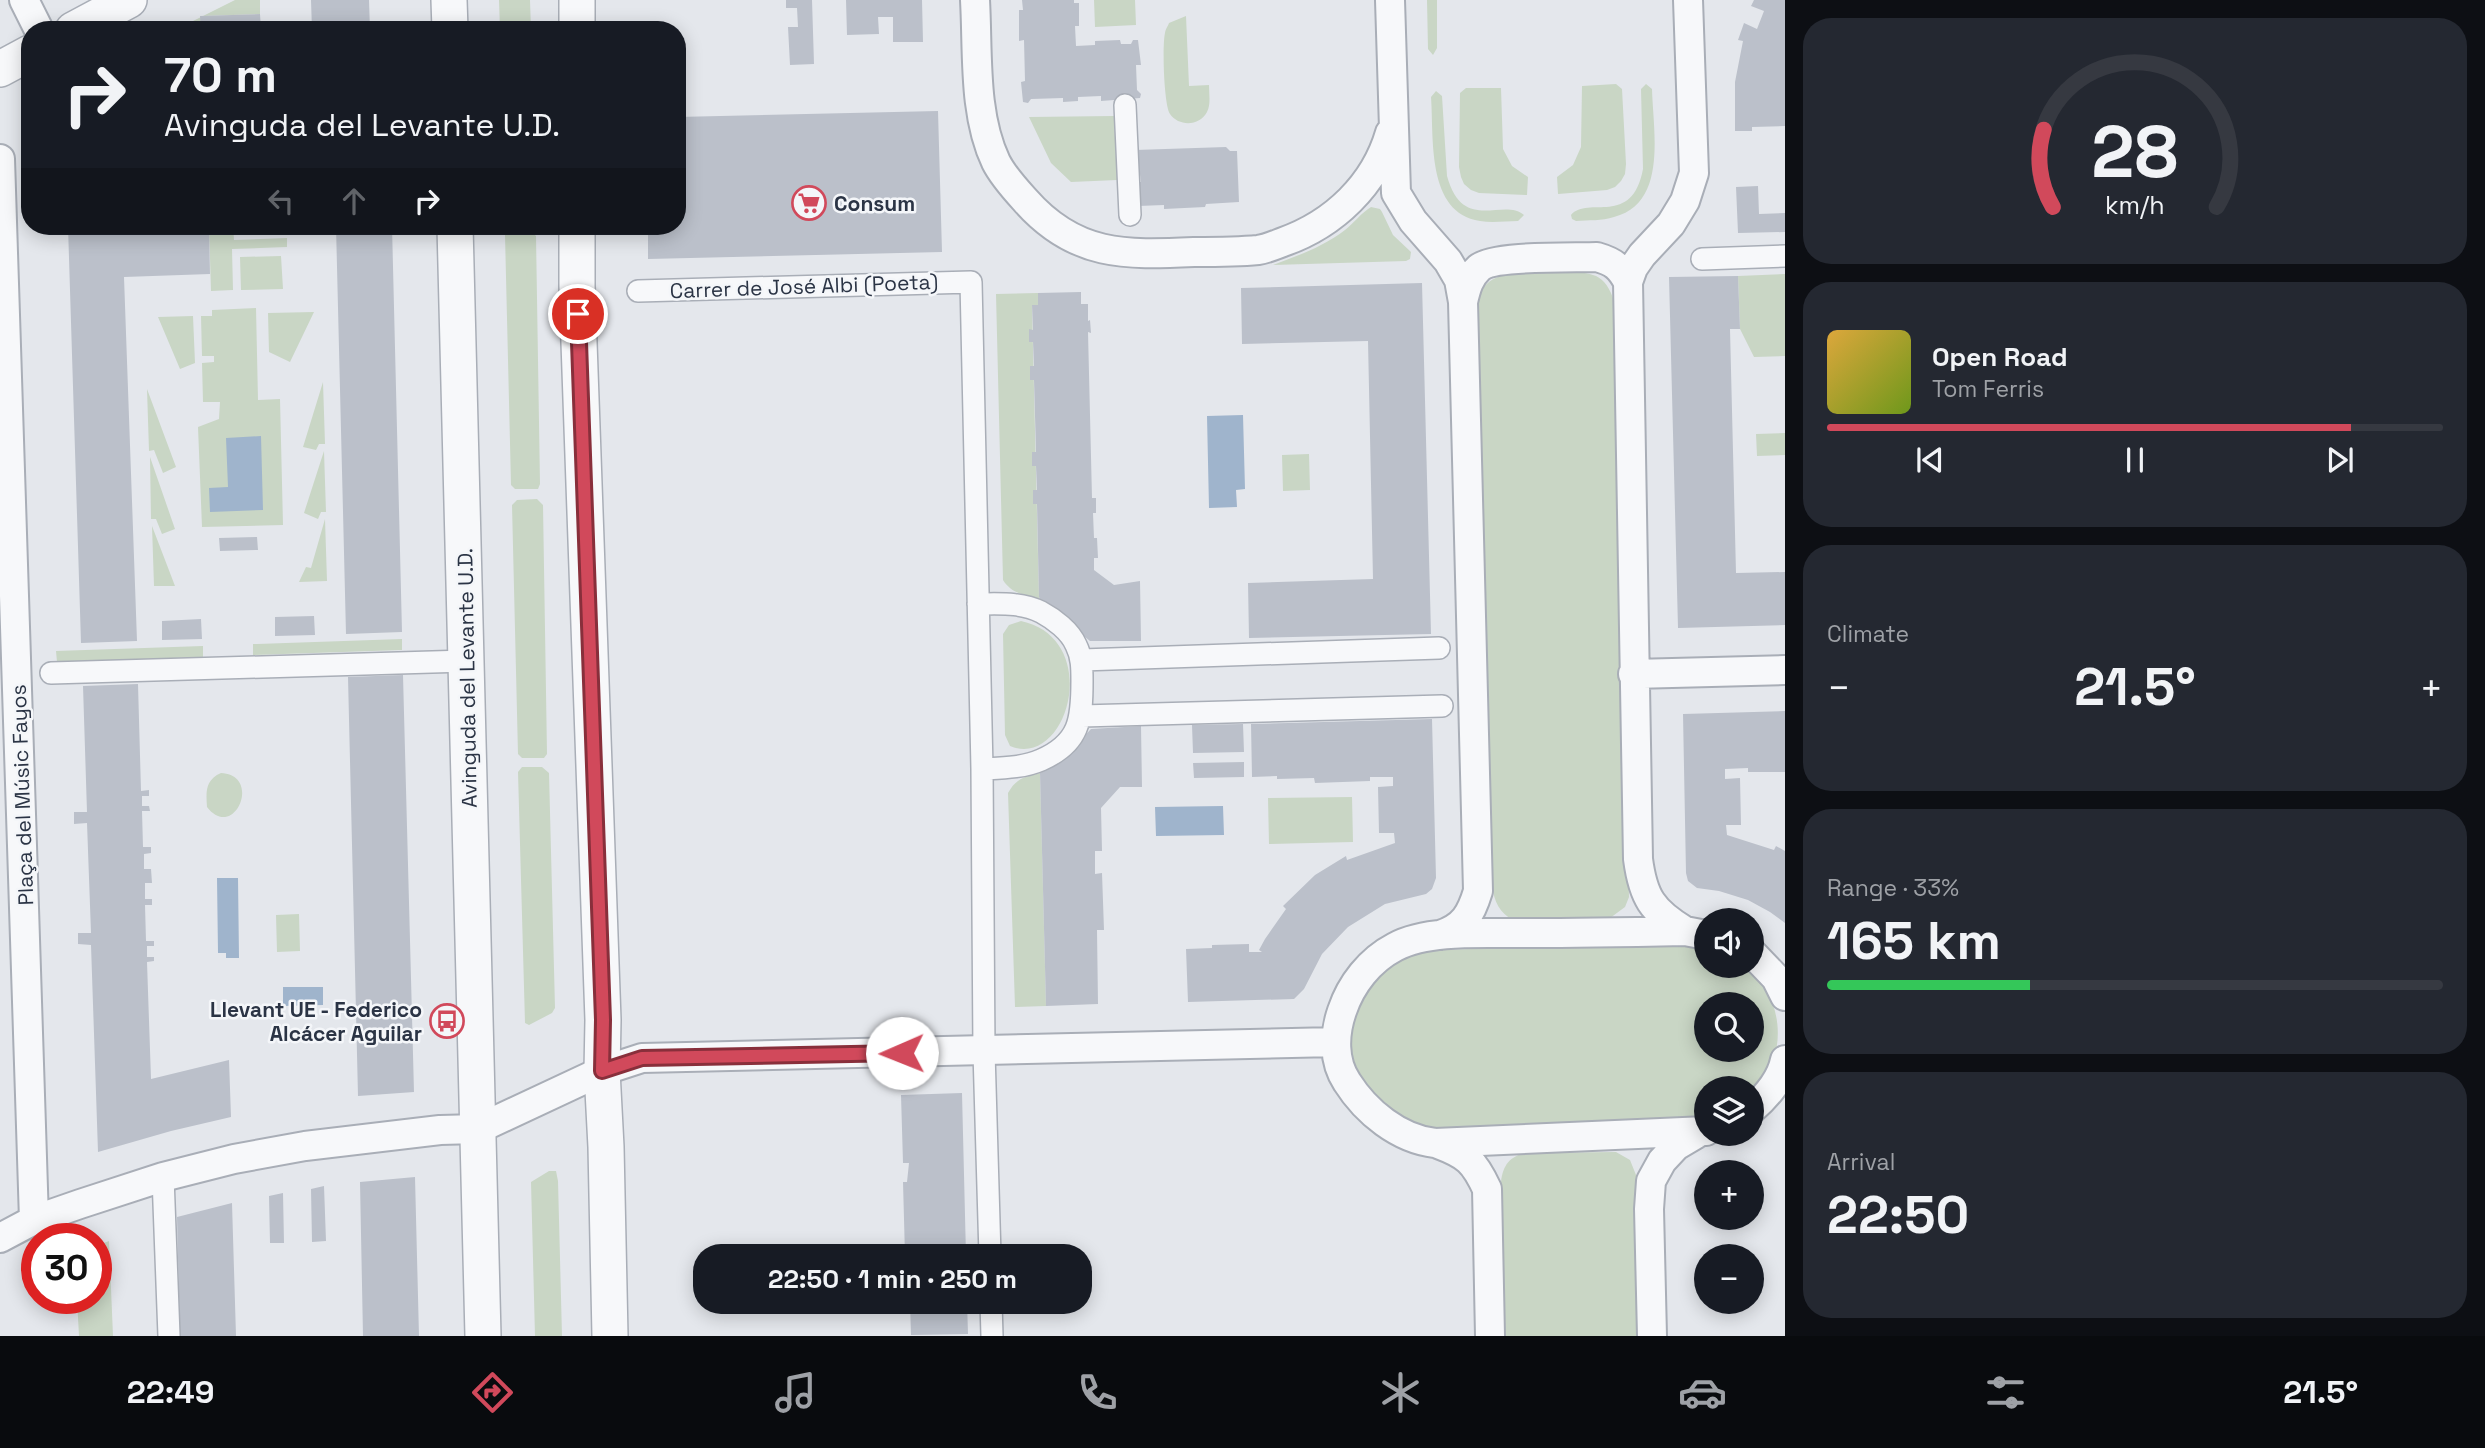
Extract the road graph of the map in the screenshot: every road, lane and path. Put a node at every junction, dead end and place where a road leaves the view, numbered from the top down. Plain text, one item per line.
1 (24, 0) edge
2 (129, 0) edge
3 (449, 0) edge
4 (577, 0) edge
5 (975, 0) edge
6 (1390, 0) edge
7 (1688, 0) edge
8 (34, 21) edge
9 (90, 21) edge
10 (450, 21) edge
11 (577, 21) edge
12 (21, 58) edge
13 (0, 69) edge
14 (1125, 105) dead end
15 (1394, 120) junction
16 (0, 159) edge
17 (1130, 215) dead end
18 (455, 235) edge
19 (577, 235) edge
20 (1785, 256) edge
21 (1702, 259) dead end
22 (1628, 282) junction
23 (638, 290) dead end
24 (1463, 302) junction
25 (978, 604) junction
26 (1440, 648) dead end
27 (1082, 660) junction
28 (466, 661) junction
29 (1785, 670) edge
30 (51, 673) dead end
31 (1633, 674) junction
32 (1442, 706) dead end
33 (1082, 716) junction
34 (982, 769) junction
35 (1694, 932) edge
36 (1694, 933) edge
37 (1440, 935) junction
38 (1764, 966) edge
39 (1785, 996) edge
40 (1335, 1042) junction
41 (984, 1052) junction
42 (1785, 1060) edge
43 (602, 1071) junction
44 (1764, 1098) edge
45 (478, 1129) junction
46 (1694, 1132) edge
47 (1694, 1136) edge
48 (1435, 1143) junction
49 (163, 1177) junction
50 (34, 1220) junction
51 (0, 1237) edge
52 (990, 1244) edge
53 (991, 1314) edge
54 (169, 1336) edge
55 (483, 1336) edge
56 (610, 1336) edge
57 (992, 1336) edge
58 (1490, 1336) edge
59 (1652, 1336) edge

1 - 8 street
2 - 9 street
3 - 10 street
4 - 11 street
5 - 15 street
6 - 15 street
7 - 22 street
12 - 13 street
14 - 17 street
15 - 24 street
16 - 50 street, Plaça del Músic Fayos
18 - 28 street, Avinguda del Levante U.D.
19 - 43 street
20 - 21 street
22 - 24 street
22 - 31 street
23 - 25 street, Carrer de José Albi (Poeta)
24 - 37 street
25 - 27 street
25 - 34 street
26 - 27 street
27 - 33 street
28 - 30 street
28 - 45 street, Avinguda del Levante U.D.
29 - 31 street
31 - 35 street
32 - 33 street
33 - 34 street
34 - 41 street
36 - 37 street
37 - 40 street
38 - 39 street
40 - 41 street
40 - 48 street
41 - 43 street
41 - 52 street
42 - 44 street
43 - 45 street
43 - 56 street
45 - 49 street
45 - 55 street, Avinguda del Levante U.D.
46 - 48 street
47 - 59 street
48 - 58 street
49 - 50 street
49 - 54 street
50 - 51 street
53 - 57 street

